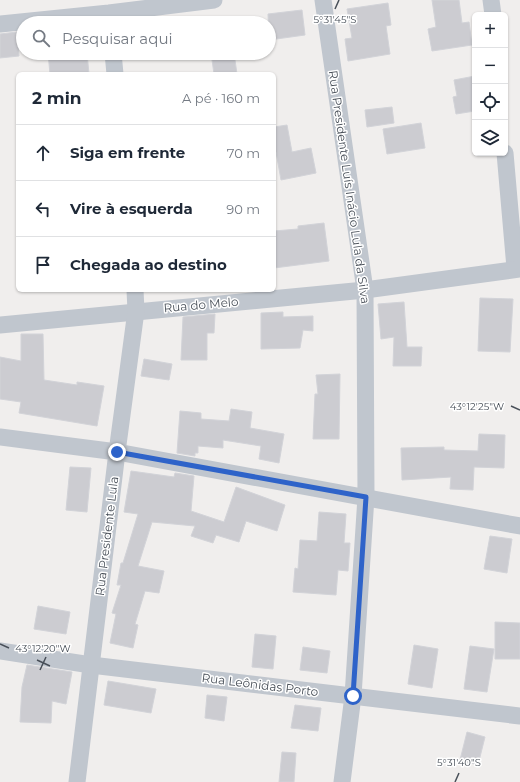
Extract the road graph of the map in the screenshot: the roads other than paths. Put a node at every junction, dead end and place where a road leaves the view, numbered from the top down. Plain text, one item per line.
1 (214, 0) edge
2 (323, 0) edge
3 (491, 0) edge
4 (109, 12) edge
5 (493, 12) edge
6 (73, 16) edge
7 (16, 22) edge
8 (0, 24) edge
9 (114, 60) edge
10 (115, 72) edge
11 (505, 156) edge
12 (518, 268) edge
13 (365, 290) junction
14 (134, 292) edge
15 (136, 311) junction
16 (0, 324) edge
17 (0, 437) edge
18 (117, 452) junction
19 (366, 497) junction
20 (520, 526) edge
21 (0, 651) edge
22 (91, 665) junction
23 (353, 696) junction
24 (520, 716) edge
25 (77, 782) edge
26 (342, 782) edge

1 - 4 street
2 - 13 street, Rua Presidente Luís Inácio Lula da Silva
3 - 5 street
4 - 6 street
7 - 8 street
9 - 10 street
11 - 12 street
12 - 13 street, Rua do Melo
13 - 15 street, Rua do Melo
13 - 19 street, Rua Presidente Luís Inácio Lula da Silva
14 - 15 street, Rua Presidente Lula
15 - 16 street, Rua do Melo
15 - 18 street, Rua Presidente Lula
17 - 18 street
18 - 19 street
18 - 22 street, Rua Presidente Lula
19 - 20 street
19 - 23 street, Rua Presidente Luís Inácio Lula da Silva
21 - 22 street, Rua Leônidas Porto
22 - 23 street, Rua Leônidas Porto
22 - 25 street, Rua Presidente Lula
23 - 24 street, Rua Leônidas Porto
23 - 26 street, Rua Presidente Luís Inácio Lula da Silva

